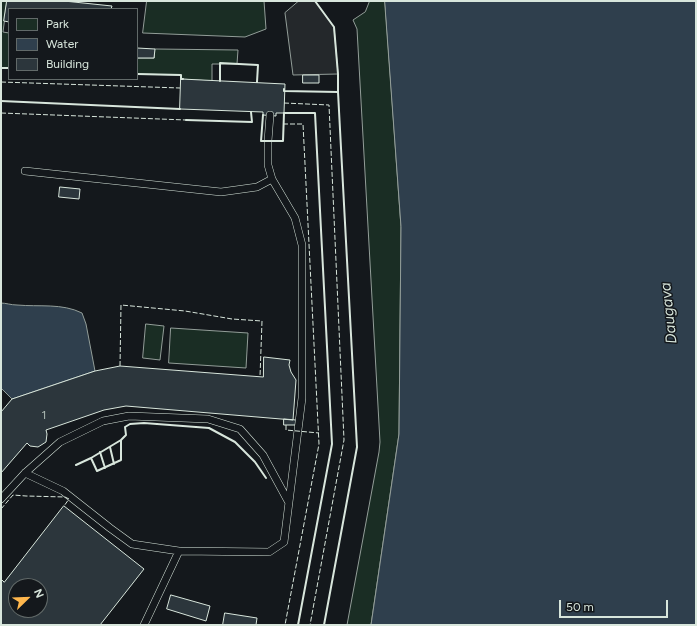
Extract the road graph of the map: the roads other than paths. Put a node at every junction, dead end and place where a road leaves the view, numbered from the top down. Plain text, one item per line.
1 (270, 115) dead end
2 (25, 171) dead end
3 (272, 179) junction
4 (24, 473) junction
5 (1, 499) edge
6 (289, 501) junction
7 (179, 551) junction
8 (144, 625) edge

1 - 3 lane
2 - 3 lane
3 - 6 lane
4 - 5 lane
4 - 6 lane
4 - 7 lane
6 - 7 lane
7 - 8 lane

